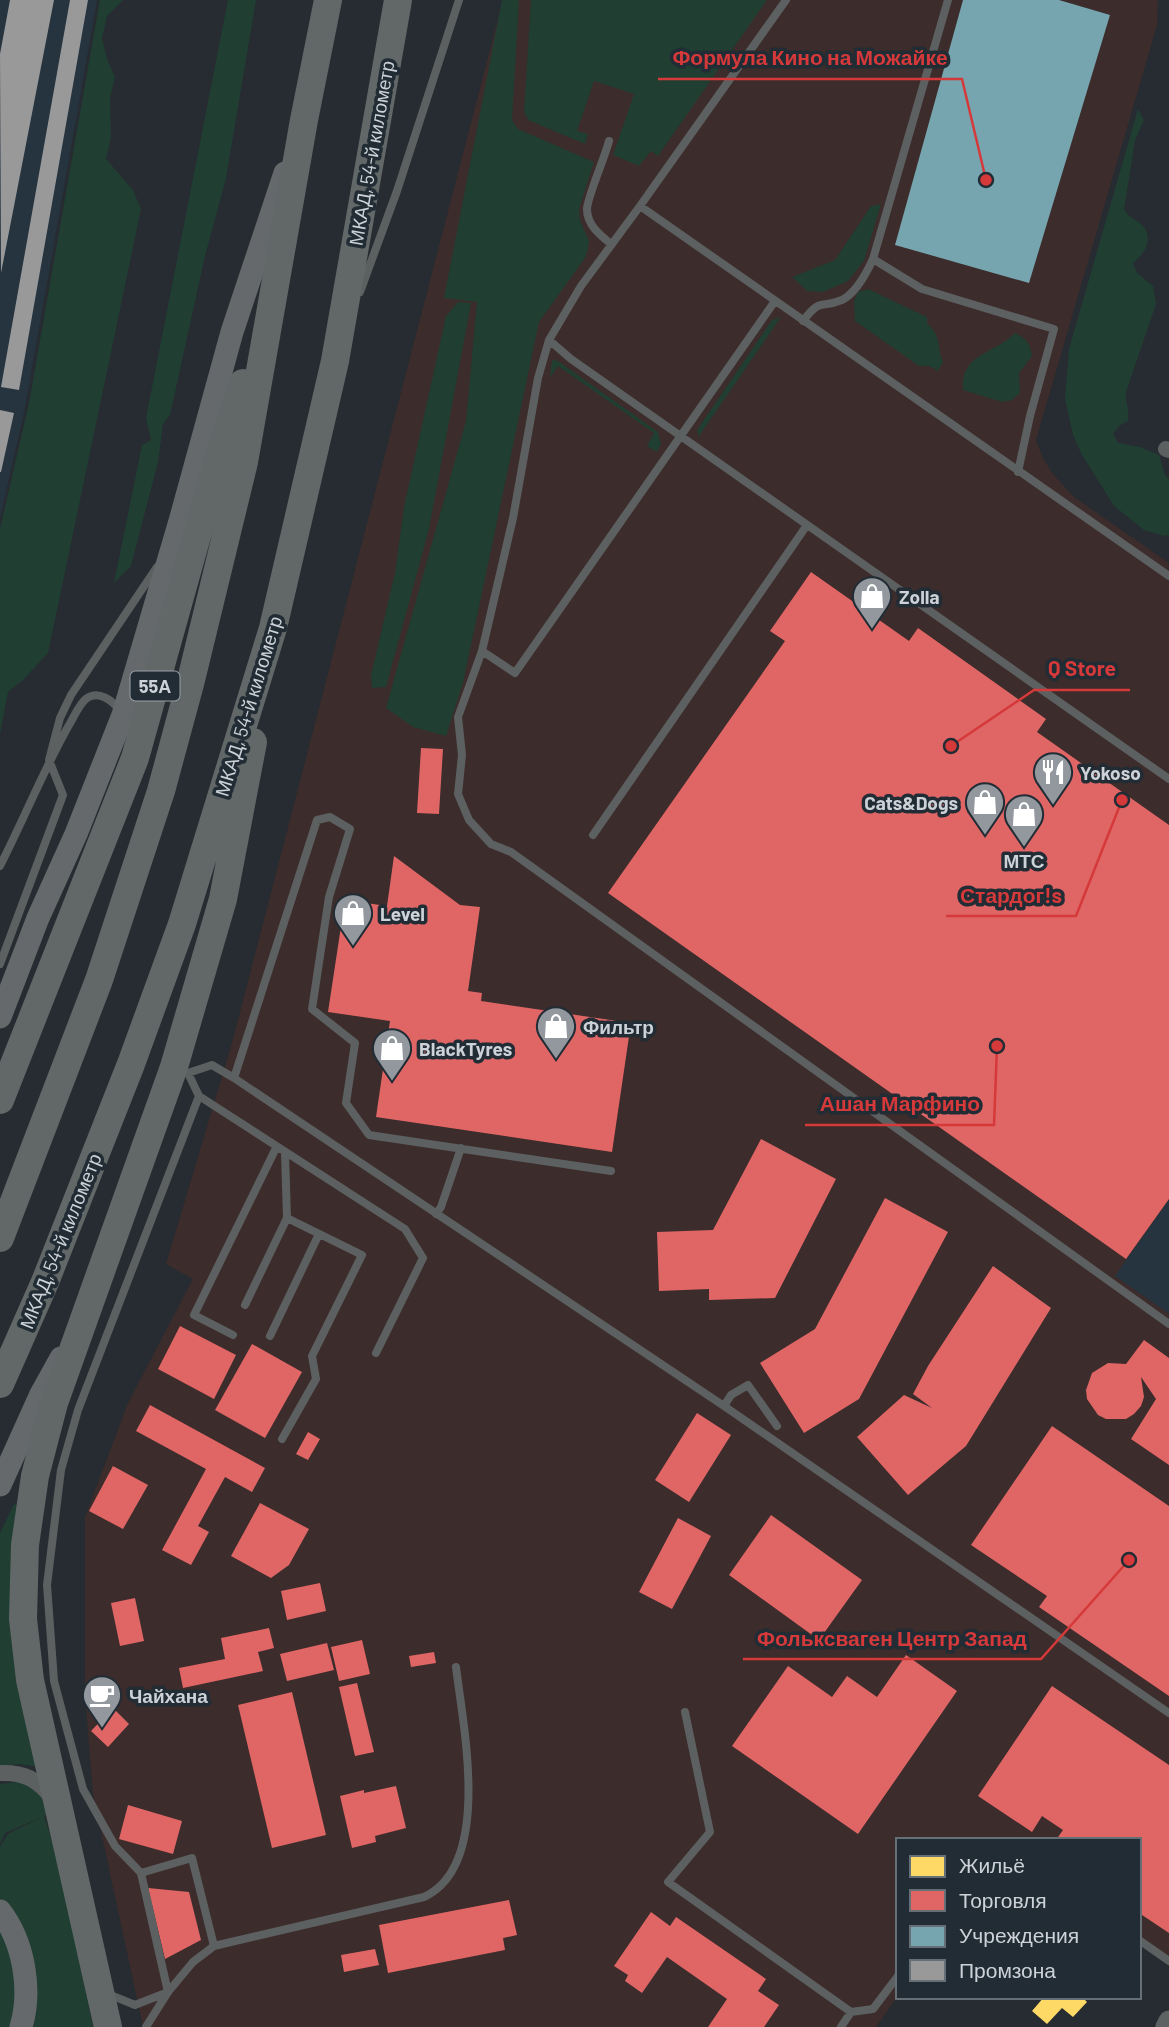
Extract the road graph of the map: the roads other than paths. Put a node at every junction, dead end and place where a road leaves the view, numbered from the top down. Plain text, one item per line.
1 (398, 0) edge
2 (459, 0) edge
3 (786, 0) edge
4 (948, 0) edge
5 (328, 1) edge
6 (303, 120) junction
7 (609, 141) dead end
8 (640, 206) junction
9 (611, 244) junction
10 (873, 259) junction
11 (275, 287) junction
12 (358, 295) dead end
13 (775, 301) junction
14 (354, 308) dead end
15 (803, 321) junction
16 (549, 340) junction
17 (335, 361) junction
18 (680, 436) junction
19 (1018, 472) junction
20 (180, 521) junction
21 (807, 525) junction
22 (1169, 576) edge
23 (273, 628) junction
24 (482, 651) junction
25 (123, 715) junction
26 (49, 760) junction
27 (1169, 779) edge
28 (593, 835) dead end
29 (0, 866) edge
30 (0, 964) edge
31 (0, 1017) edge
32 (181, 1070) junction
33 (234, 1078) junction
34 (199, 1096) junction
35 (0, 1100) edge
36 (276, 1148) junction
37 (461, 1148) junction
38 (285, 1153) junction
39 (611, 1171) dead end
40 (436, 1214) junction
41 (287, 1218) junction
42 (319, 1234) junction
43 (0, 1238) edge
44 (244, 1305) dead end
45 (84, 1317) junction
46 (1169, 1324) edge
47 (233, 1335) dead end
48 (270, 1336) dead end
49 (376, 1353) dead end
50 (0, 1384) edge
51 (724, 1406) junction
52 (777, 1426) dead end
53 (282, 1439) dead end
54 (0, 1485) edge
55 (456, 1667) dead end
56 (685, 1712) dead end
57 (1169, 1713) edge
58 (0, 1773) edge
59 (57, 1806) junction
60 (141, 1873) junction
61 (0, 1911) edge
62 (1141, 1941) edge
63 (214, 1946) junction
64 (1169, 1961) edge
65 (896, 1979) edge
66 (98, 1984) junction
67 (168, 1992) junction
68 (851, 2012) junction
69 (1169, 2021) edge
70 (21, 2027) edge
71 (108, 2027) edge
72 (146, 2027) edge
73 (841, 2027) edge
74 (1166, 2027) edge

1 - 17 highway, МКАД, 54-й километр
2 - 12 lane
3 - 8 lane
4 - 10 lane
5 - 6 highway
6 - 11 highway
6 - 20 main road
7 - 9 lane
8 - 9 lane
8 - 13 lane
9 - 16 lane
10 - 15 lane
10 - 19 lane
11 - 35 highway, 55А
11 - 43 highway
13 - 15 lane
13 - 18 lane
14 - 17 lane
15 - 19 lane
16 - 18 lane
16 - 24 lane
17 - 23 highway, МКАД, 54-й километр
18 - 21 lane
18 - 24 lane
19 - 22 lane
20 - 25 main road
20 - 26 lane
21 - 27 lane
21 - 28 lane
23 - 32 highway
23 - 50 highway, МКАД, 54-й километр
24 - 46 lane
25 - 26 lane
25 - 31 main road
26 - 29 lane
26 - 30 lane
32 - 33 lane
32 - 34 lane
32 - 45 highway
33 - 37 lane
33 - 40 lane
34 - 36 lane
34 - 60 lane
36 - 38 lane
36 - 47 lane
37 - 39 lane
37 - 40 lane
38 - 41 lane
38 - 49 lane
40 - 51 lane
41 - 42 lane
41 - 44 lane
42 - 48 lane
42 - 53 lane
45 - 54 main road
45 - 59 highway
51 - 52 lane
51 - 57 lane
55 - 63 lane
56 - 68 lane
58 - 59 street
59 - 66 highway
60 - 63 lane
60 - 67 lane
61 - 70 main road
62 - 64 lane
63 - 67 lane
65 - 68 lane
66 - 67 lane
66 - 71 highway
67 - 72 lane
68 - 73 lane
69 - 74 street

